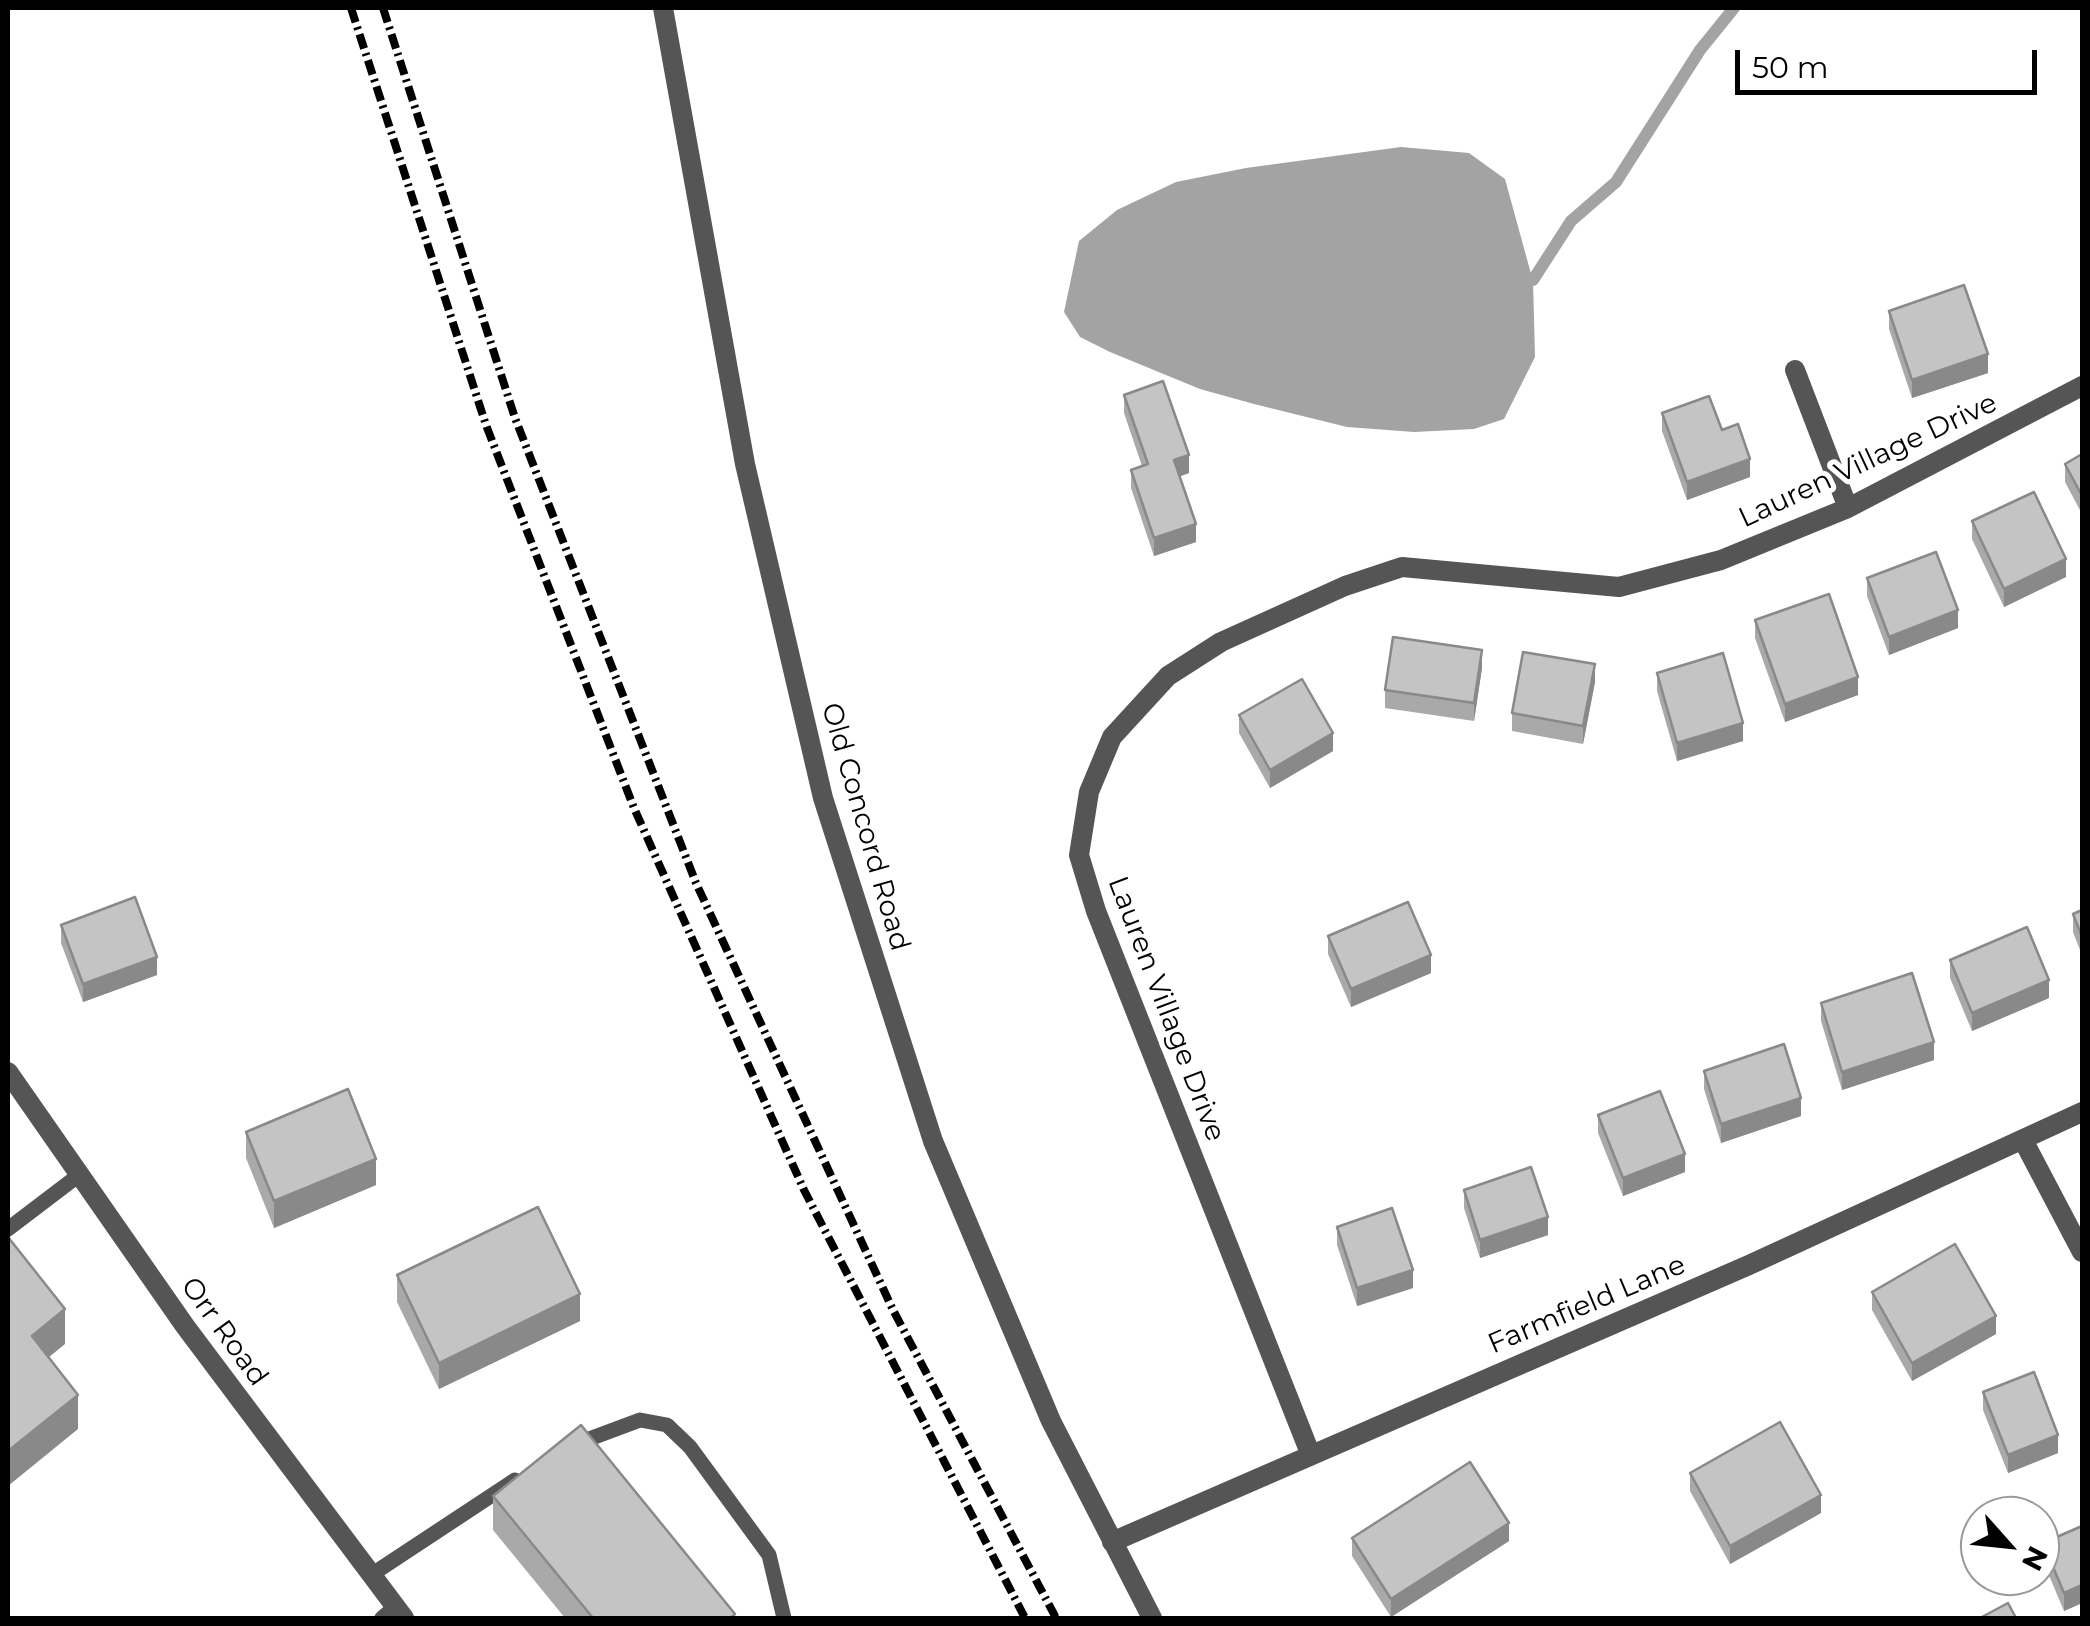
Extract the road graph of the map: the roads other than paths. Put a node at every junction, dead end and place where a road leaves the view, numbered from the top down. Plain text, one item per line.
1 (663, 8) edge
2 (1795, 370) dead end
3 (2082, 386) edge
4 (1848, 508) junction
5 (8, 1072) edge
6 (2082, 1112) edge
7 (2023, 1140) junction
8 (79, 1176) junction
9 (8, 1229) edge
10 (2082, 1252) edge
11 (560, 1451) edge
12 (1310, 1453) junction
13 (529, 1469) edge
14 (1112, 1542) junction
15 (371, 1575) junction
16 (394, 1615) edge
17 (784, 1618) edge
18 (1152, 1618) edge

1 - 14 street, Old Concord Road
2 - 4 street
3 - 4 street, Lauren Village Drive
4 - 12 street, Lauren Village Drive
5 - 8 street, Orr Road
6 - 7 street, Farmfield Lane
7 - 10 street
7 - 12 street, Farmfield Lane
8 - 9 lane
8 - 15 street, Orr Road
11 - 17 lane
12 - 14 street, Farmfield Lane
13 - 15 lane
14 - 18 street, Old Concord Road
15 - 16 street, Orr Road

